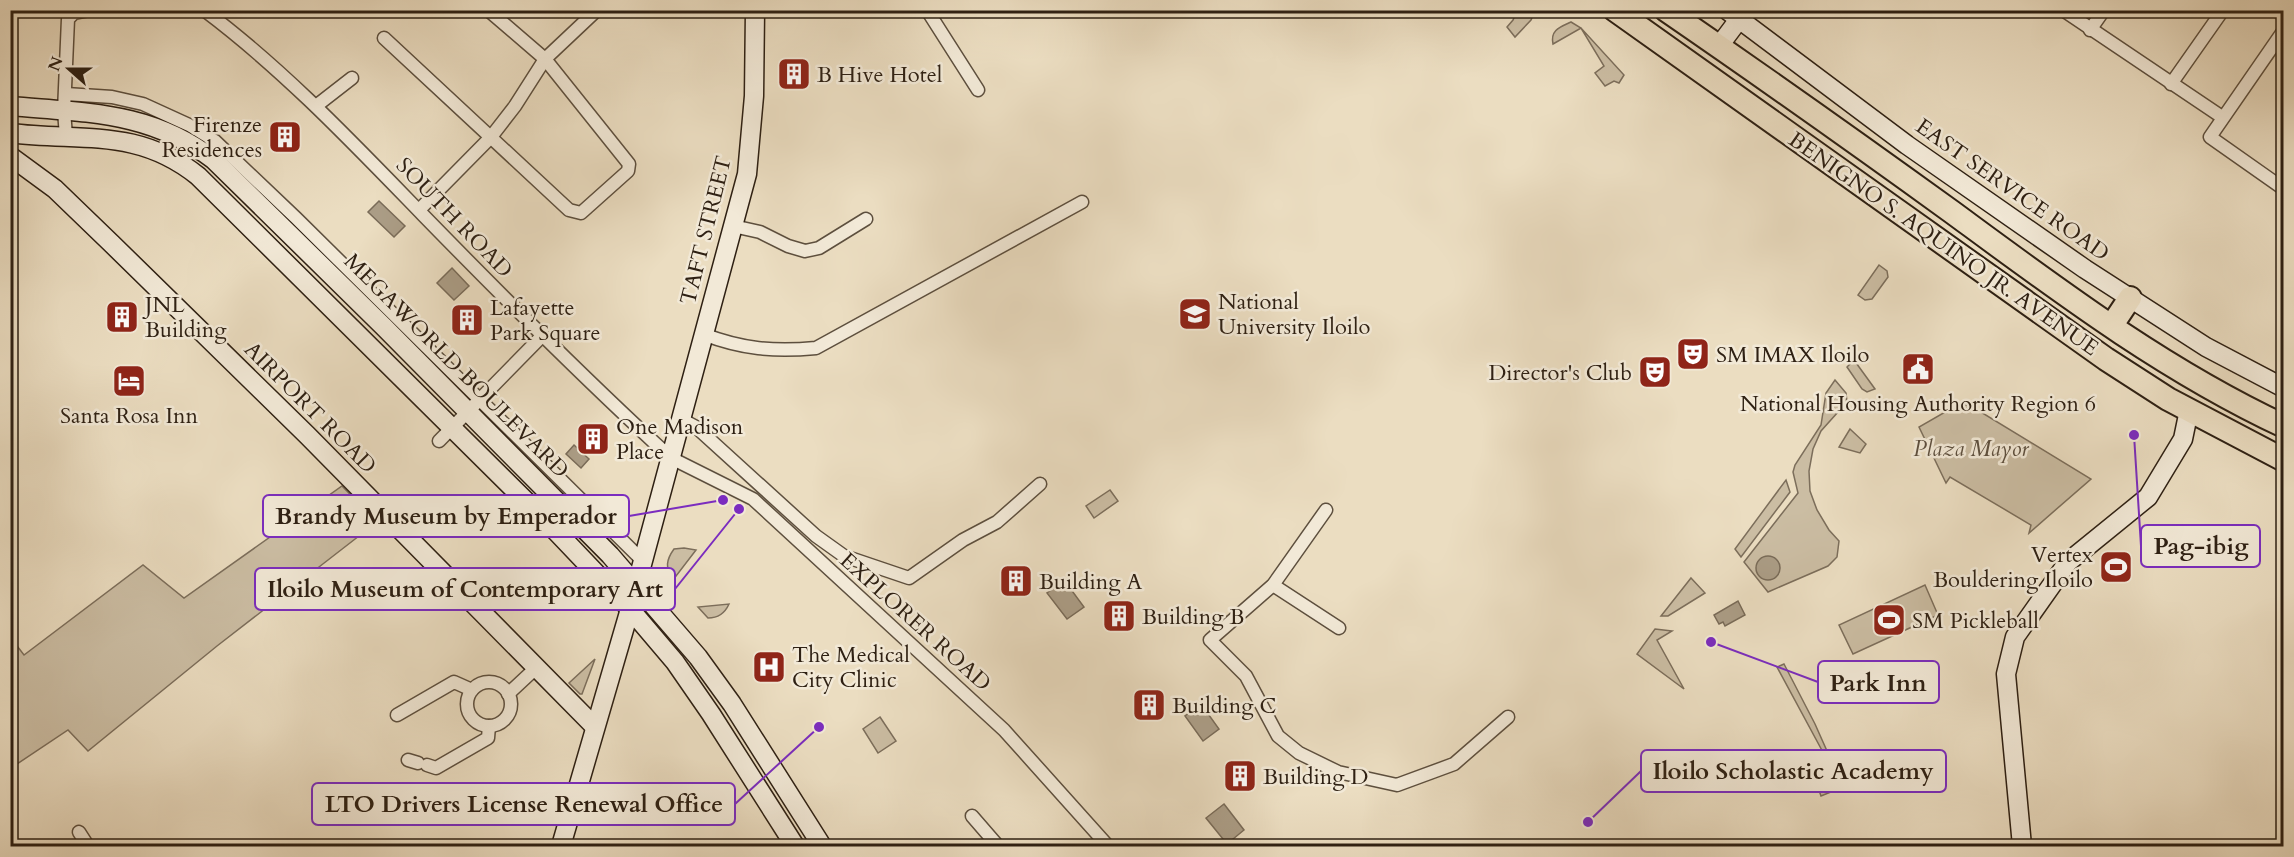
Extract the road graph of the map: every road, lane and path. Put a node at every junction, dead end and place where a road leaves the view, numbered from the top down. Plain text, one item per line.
1 (90, 10) edge
2 (204, 10) edge
3 (488, 10) edge
4 (755, 10) edge
5 (927, 10) edge
6 (1615, 10) edge
7 (1666, 10) edge
8 (2063, 10) edge
9 (2104, 10) edge
10 (2223, 10) edge
11 (2276, 10) edge
12 (587, 13) edge
13 (1738, 13) edge
14 (2283, 16) edge
15 (2090, 30) junction
16 (2283, 30) edge
17 (384, 38) dead end
18 (1719, 46) junction
19 (545, 59) junction
20 (352, 78) dead end
21 (2171, 84) junction
22 (978, 90) dead end
23 (65, 102) junction
24 (10, 106) edge
25 (316, 106) junction
26 (2222, 117) junction
27 (130, 118) junction
28 (10, 133) edge
29 (66, 136) junction
30 (492, 136) junction
31 (124, 141) junction
32 (10, 156) edge
33 (2283, 189) edge
34 (1082, 202) dead end
35 (419, 210) junction
36 (866, 219) dead end
37 (733, 226) junction
38 (2130, 298) junction
39 (2112, 325) junction
40 (703, 334) junction
41 (542, 336) junction
42 (421, 363) junction
43 (405, 382) junction
44 (2283, 388) edge
45 (475, 405) junction
46 (2189, 410) junction
47 (681, 419) junction
48 (2283, 426) edge
49 (445, 435) junction
50 (507, 450) junction
51 (671, 458) junction
52 (2283, 460) edge
53 (491, 467) junction
54 (1040, 484) dead end
55 (1326, 510) dead end
56 (600, 544) junction
57 (585, 561) junction
58 (643, 561) junction
59 (636, 585) junction
60 (1273, 585) junction
61 (630, 609) junction
62 (1339, 628) dead end
63 (690, 646) junction
64 (672, 659) junction
65 (537, 667) junction
66 (472, 690) junction
67 (508, 694) junction
68 (396, 715) dead end
69 (1508, 717) dead end
70 (489, 726) junction
71 (595, 727) junction
72 (417, 763) dead end
73 (972, 816) dead end
74 (79, 832) dead end
75 (88, 846) edge
76 (561, 846) edge
77 (795, 846) edge
78 (822, 846) edge
79 (998, 846) edge
80 (1108, 846) edge
81 (2022, 846) edge

1 - 23 street
2 - 25 street, SOUTH ROAD
3 - 19 street
4 - 37 main road, TAFT STREET
5 - 22 street
6 - 46 highway, BENIGNO S. AQUINO JR. AVENUE
7 - 18 highway, BENIGNO S. AQUINO JR. AVENUE
8 - 15 street
9 - 15 street
10 - 21 street
11 - 14 street
12 - 19 street
13 - 18 main road
13 - 38 main road, EAST SERVICE ROAD
15 - 21 street
16 - 26 street
17 - 30 street
18 - 39 highway, BENIGNO S. AQUINO JR. AVENUE
19 - 30 street
19 - 30 street
20 - 25 street
21 - 26 street
23 - 24 main road, MEGAWORLD BOULEVARD
23 - 27 main road, MEGAWORLD BOULEVARD
23 - 29 street
23 - 45 street
25 - 35 street, SOUTH ROAD
26 - 33 street
27 - 31 main road
27 - 42 main road, MEGAWORLD BOULEVARD
28 - 29 main road
29 - 31 main road
30 - 35 street
31 - 43 main road
32 - 65 main road, AIRPORT ROAD
34 - 40 street
35 - 41 street, SOUTH ROAD
36 - 37 street
37 - 40 main road, TAFT STREET
38 - 39 highway
38 - 44 main road, EAST SERVICE ROAD
39 - 48 highway, BENIGNO S. AQUINO JR. AVENUE
40 - 47 main road, TAFT STREET
41 - 45 street
41 - 51 street, SOUTH ROAD
42 - 43 main road
42 - 45 main road, MEGAWORLD BOULEVARD
43 - 49 main road
45 - 49 street
45 - 50 main road, MEGAWORLD BOULEVARD
45 - 58 street
46 - 52 highway, BENIGNO S. AQUINO JR. AVENUE
46 - 81 main road
47 - 51 main road, TAFT STREET
47 - 54 street
49 - 53 main road
50 - 53 main road
50 - 56 main road, MEGAWORLD BOULEVARD
51 - 58 main road, TAFT STREET
51 - 80 street, EXPLORER ROAD
53 - 57 main road
55 - 60 street
56 - 57 main road
56 - 59 main road, MEGAWORLD BOULEVARD
57 - 61 main road
58 - 59 main road, TAFT STREET
59 - 61 main road, TAFT STREET
59 - 63 main road, MEGAWORLD BOULEVARD
60 - 62 street
60 - 69 street
61 - 64 main road
61 - 71 main road, TAFT STREET
63 - 64 main road
63 - 78 main road, MEGAWORLD BOULEVARD
64 - 77 main road
65 - 67 street
65 - 71 main road, AIRPORT ROAD
66 - 67 street
66 - 68 street
66 - 70 street
67 - 70 street
70 - 72 street
71 - 76 main road, TAFT STREET
73 - 79 street
74 - 75 street

